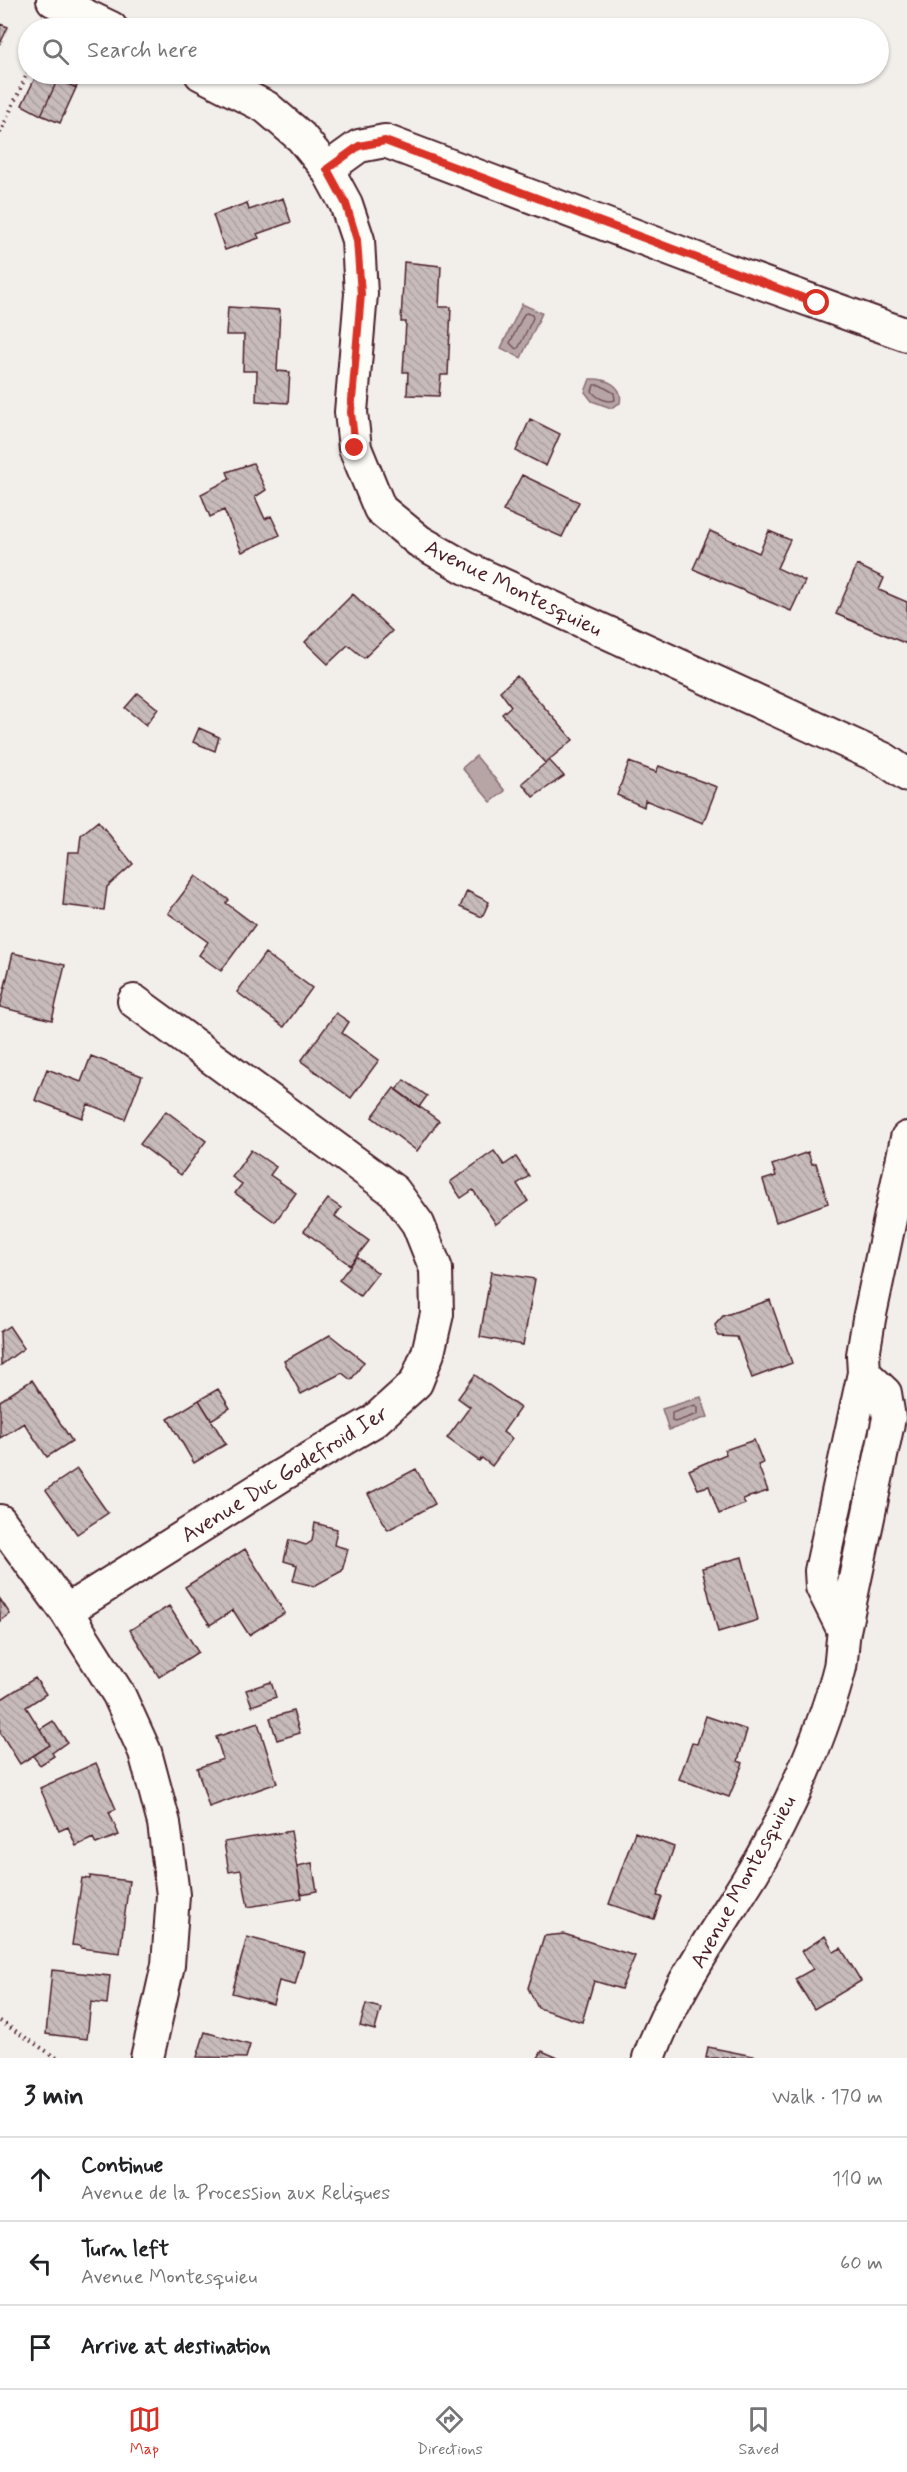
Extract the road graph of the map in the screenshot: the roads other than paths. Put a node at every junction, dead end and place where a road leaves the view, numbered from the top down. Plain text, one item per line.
1 (53, 0) edge
2 (90, 18) edge
3 (220, 84) edge
4 (327, 169) junction
5 (907, 335) edge
6 (907, 775) edge
7 (134, 1001) dead end
8 (907, 1138) edge
9 (0, 1521) edge
10 (66, 1611) junction
11 (147, 2058) edge
12 (649, 2058) edge

1 - 2 street
3 - 4 street, Avenue Montesquieu
4 - 5 street
4 - 6 street, Avenue Montesquieu
7 - 10 street, Avenue Duc Godefroid Ier
8 - 12 street, Avenue Montesquieu
9 - 10 street
10 - 11 street

